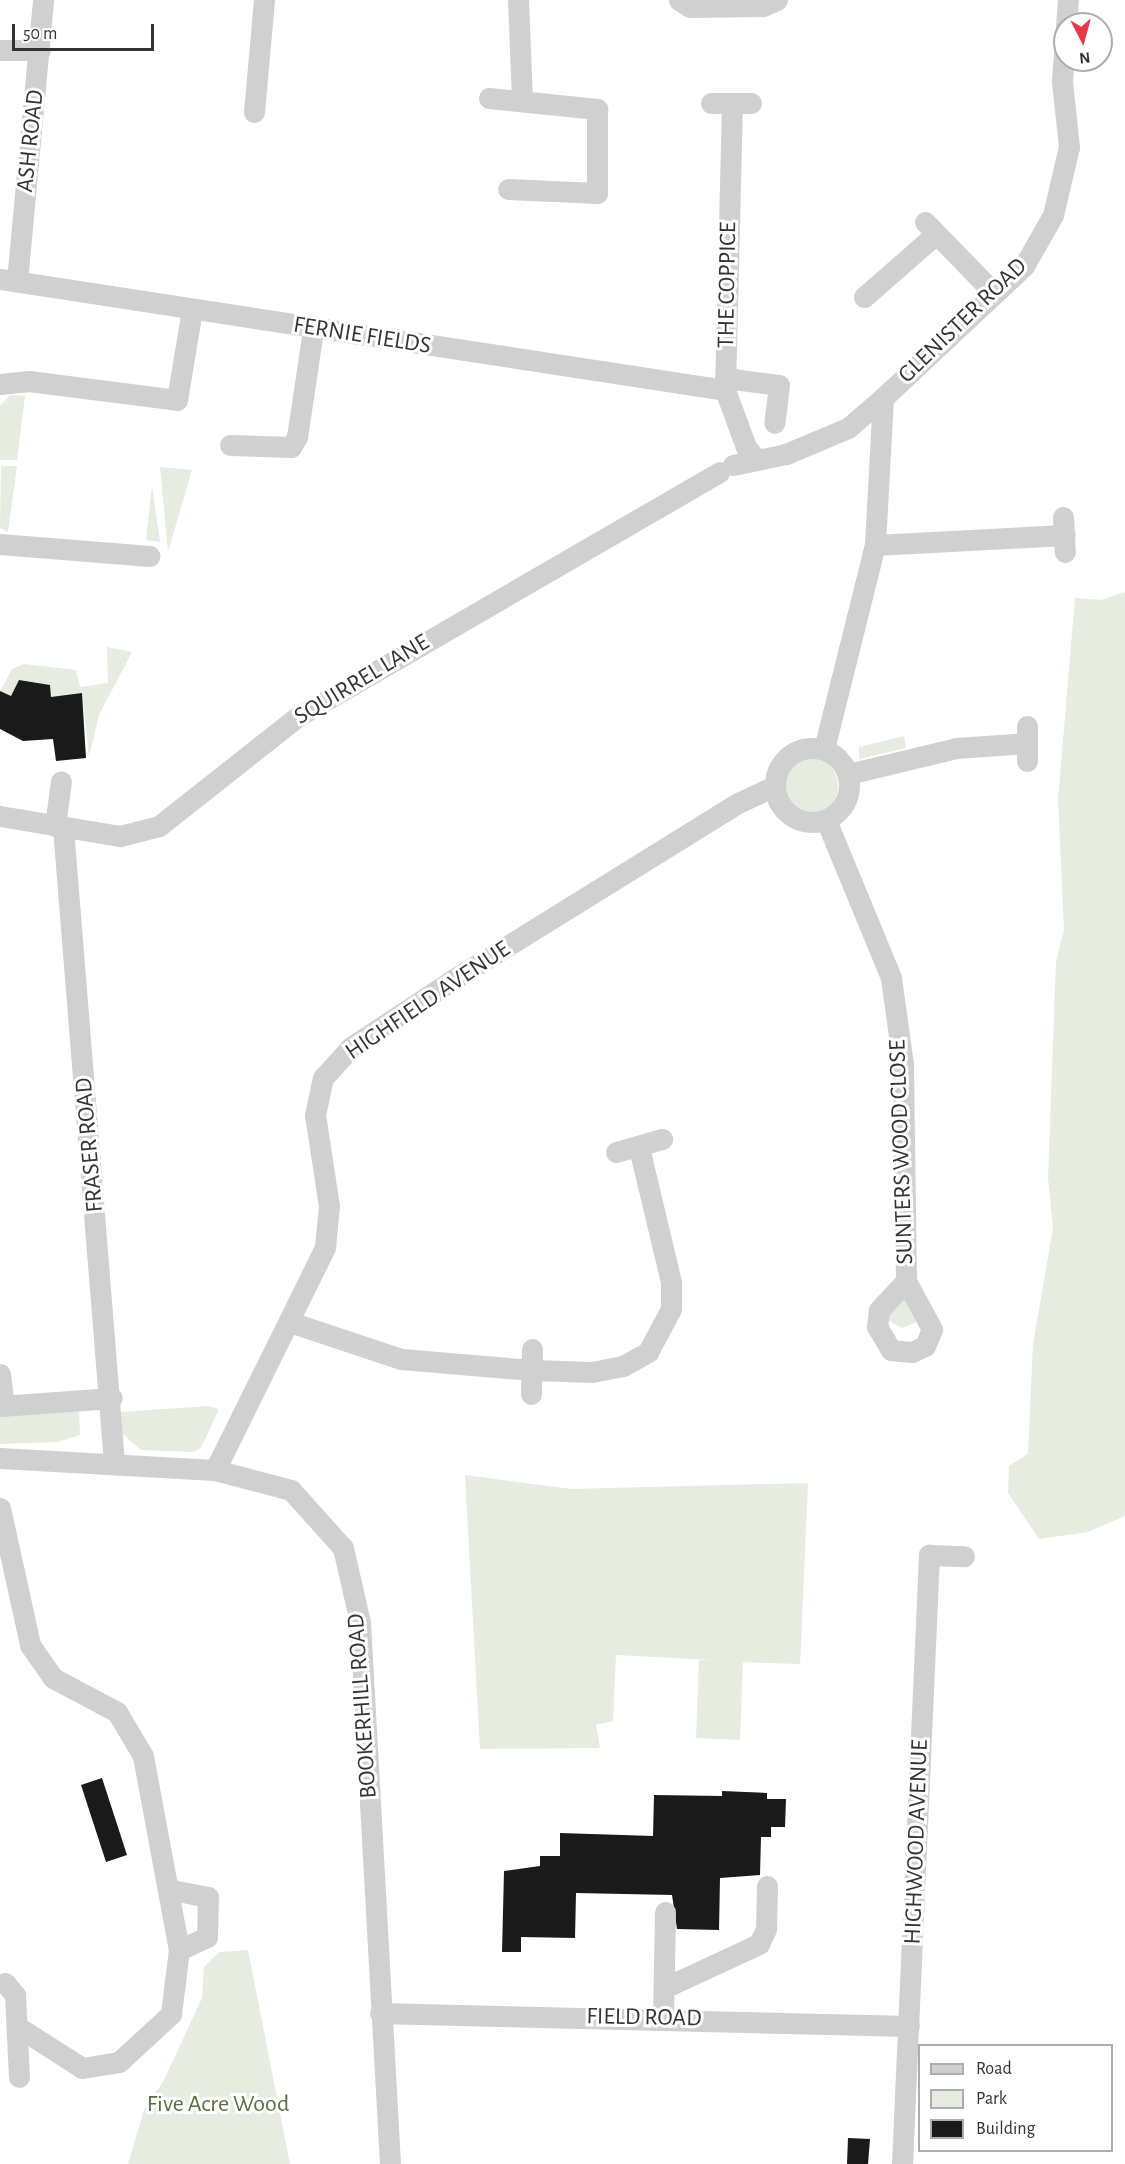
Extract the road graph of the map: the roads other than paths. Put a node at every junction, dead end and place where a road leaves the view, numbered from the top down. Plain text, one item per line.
1 (43, 0) edge
2 (264, 0) edge
3 (518, 0) edge
4 (679, 0) edge
5 (777, 0) edge
6 (1068, 0) edge
7 (0, 50) edge
8 (40, 50) junction
9 (489, 98) dead end
10 (522, 99) junction
11 (731, 103) dead end
12 (254, 112) dead end
13 (508, 189) dead end
14 (8, 280) edge
15 (992, 291) junction
16 (864, 297) dead end
17 (192, 309) junction
18 (313, 330) junction
19 (0, 384) edge
20 (725, 384) junction
21 (883, 398) junction
22 (774, 423) dead end
23 (231, 445) dead end
24 (756, 459) junction
25 (1064, 534) dead end
26 (0, 543) edge
27 (875, 545) junction
28 (150, 556) dead end
29 (1027, 743) dead end
30 (824, 749) junction
31 (848, 774) junction
32 (62, 781) dead end
33 (774, 786) junction
34 (0, 816) edge
35 (826, 820) junction
36 (59, 827) junction
37 (662, 1139) dead end
38 (639, 1148) junction
39 (616, 1152) dead end
40 (906, 1281) dead end
41 (290, 1322) junction
42 (532, 1360) junction
43 (0, 1374) edge
44 (531, 1394) dead end
45 (111, 1398) junction
46 (2, 1406) edge
47 (0, 1458) edge
48 (114, 1463) junction
49 (215, 1470) junction
50 (0, 1508) edge
51 (964, 1556) dead end
52 (766, 1886) dead end
53 (171, 1890) junction
54 (665, 1912) dead end
55 (179, 1950) junction
56 (5, 1983) dead end
57 (664, 1988) junction
58 (380, 2013) junction
59 (663, 2018) junction
60 (909, 2026) junction
61 (18, 2027) junction
62 (19, 2078) dead end
63 (390, 2164) edge
64 (902, 2164) edge

1 - 8 street, ASH ROAD
2 - 12 street
3 - 10 street
4 - 5 street
6 - 15 street, GLENISTER ROAD
7 - 8 street
8 - 14 street, ASH ROAD
9 - 10 street
10 - 13 street
11 - 20 street, THE COPPICE
14 - 17 street, FERNIE FIELDS
15 - 16 street
15 - 21 street, GLENISTER ROAD
17 - 18 street, FERNIE FIELDS
17 - 19 street
18 - 20 street, FERNIE FIELDS
18 - 23 street
20 - 22 street, FERNIE FIELDS
20 - 24 street, THE COPPICE
21 - 24 street, SQUIRREL LANE
21 - 27 street, GLENISTER ROAD
24 - 36 street, SQUIRREL LANE
25 - 27 street
26 - 28 street
27 - 30 street, GLENISTER ROAD
29 - 31 street
30 - 31 street
30 - 33 street
31 - 35 street
32 - 36 street, FRASER ROAD
33 - 35 street
33 - 41 street, HIGHFIELD AVENUE
34 - 36 street, SQUIRREL LANE
35 - 40 street, SUNTERS WOOD CLOSE
36 - 45 street, FRASER ROAD
37 - 38 street
38 - 39 street
38 - 42 street
41 - 42 street
41 - 49 street, HIGHFIELD AVENUE
42 - 44 street
43 - 46 street
45 - 46 street
45 - 48 street, FRASER ROAD
47 - 48 street, BOOKERHILL ROAD
48 - 49 street, BOOKERHILL ROAD
49 - 58 street, BOOKERHILL ROAD
50 - 53 street
51 - 60 street, HIGHWOOD AVENUE
52 - 57 street
53 - 55 street
53 - 55 street
54 - 57 street
55 - 61 street
56 - 61 street
57 - 59 street
58 - 59 street, FIELD ROAD
58 - 63 street, BOOKERHILL ROAD
59 - 60 street, FIELD ROAD
60 - 64 street, HIGHWOOD AVENUE
61 - 62 street

